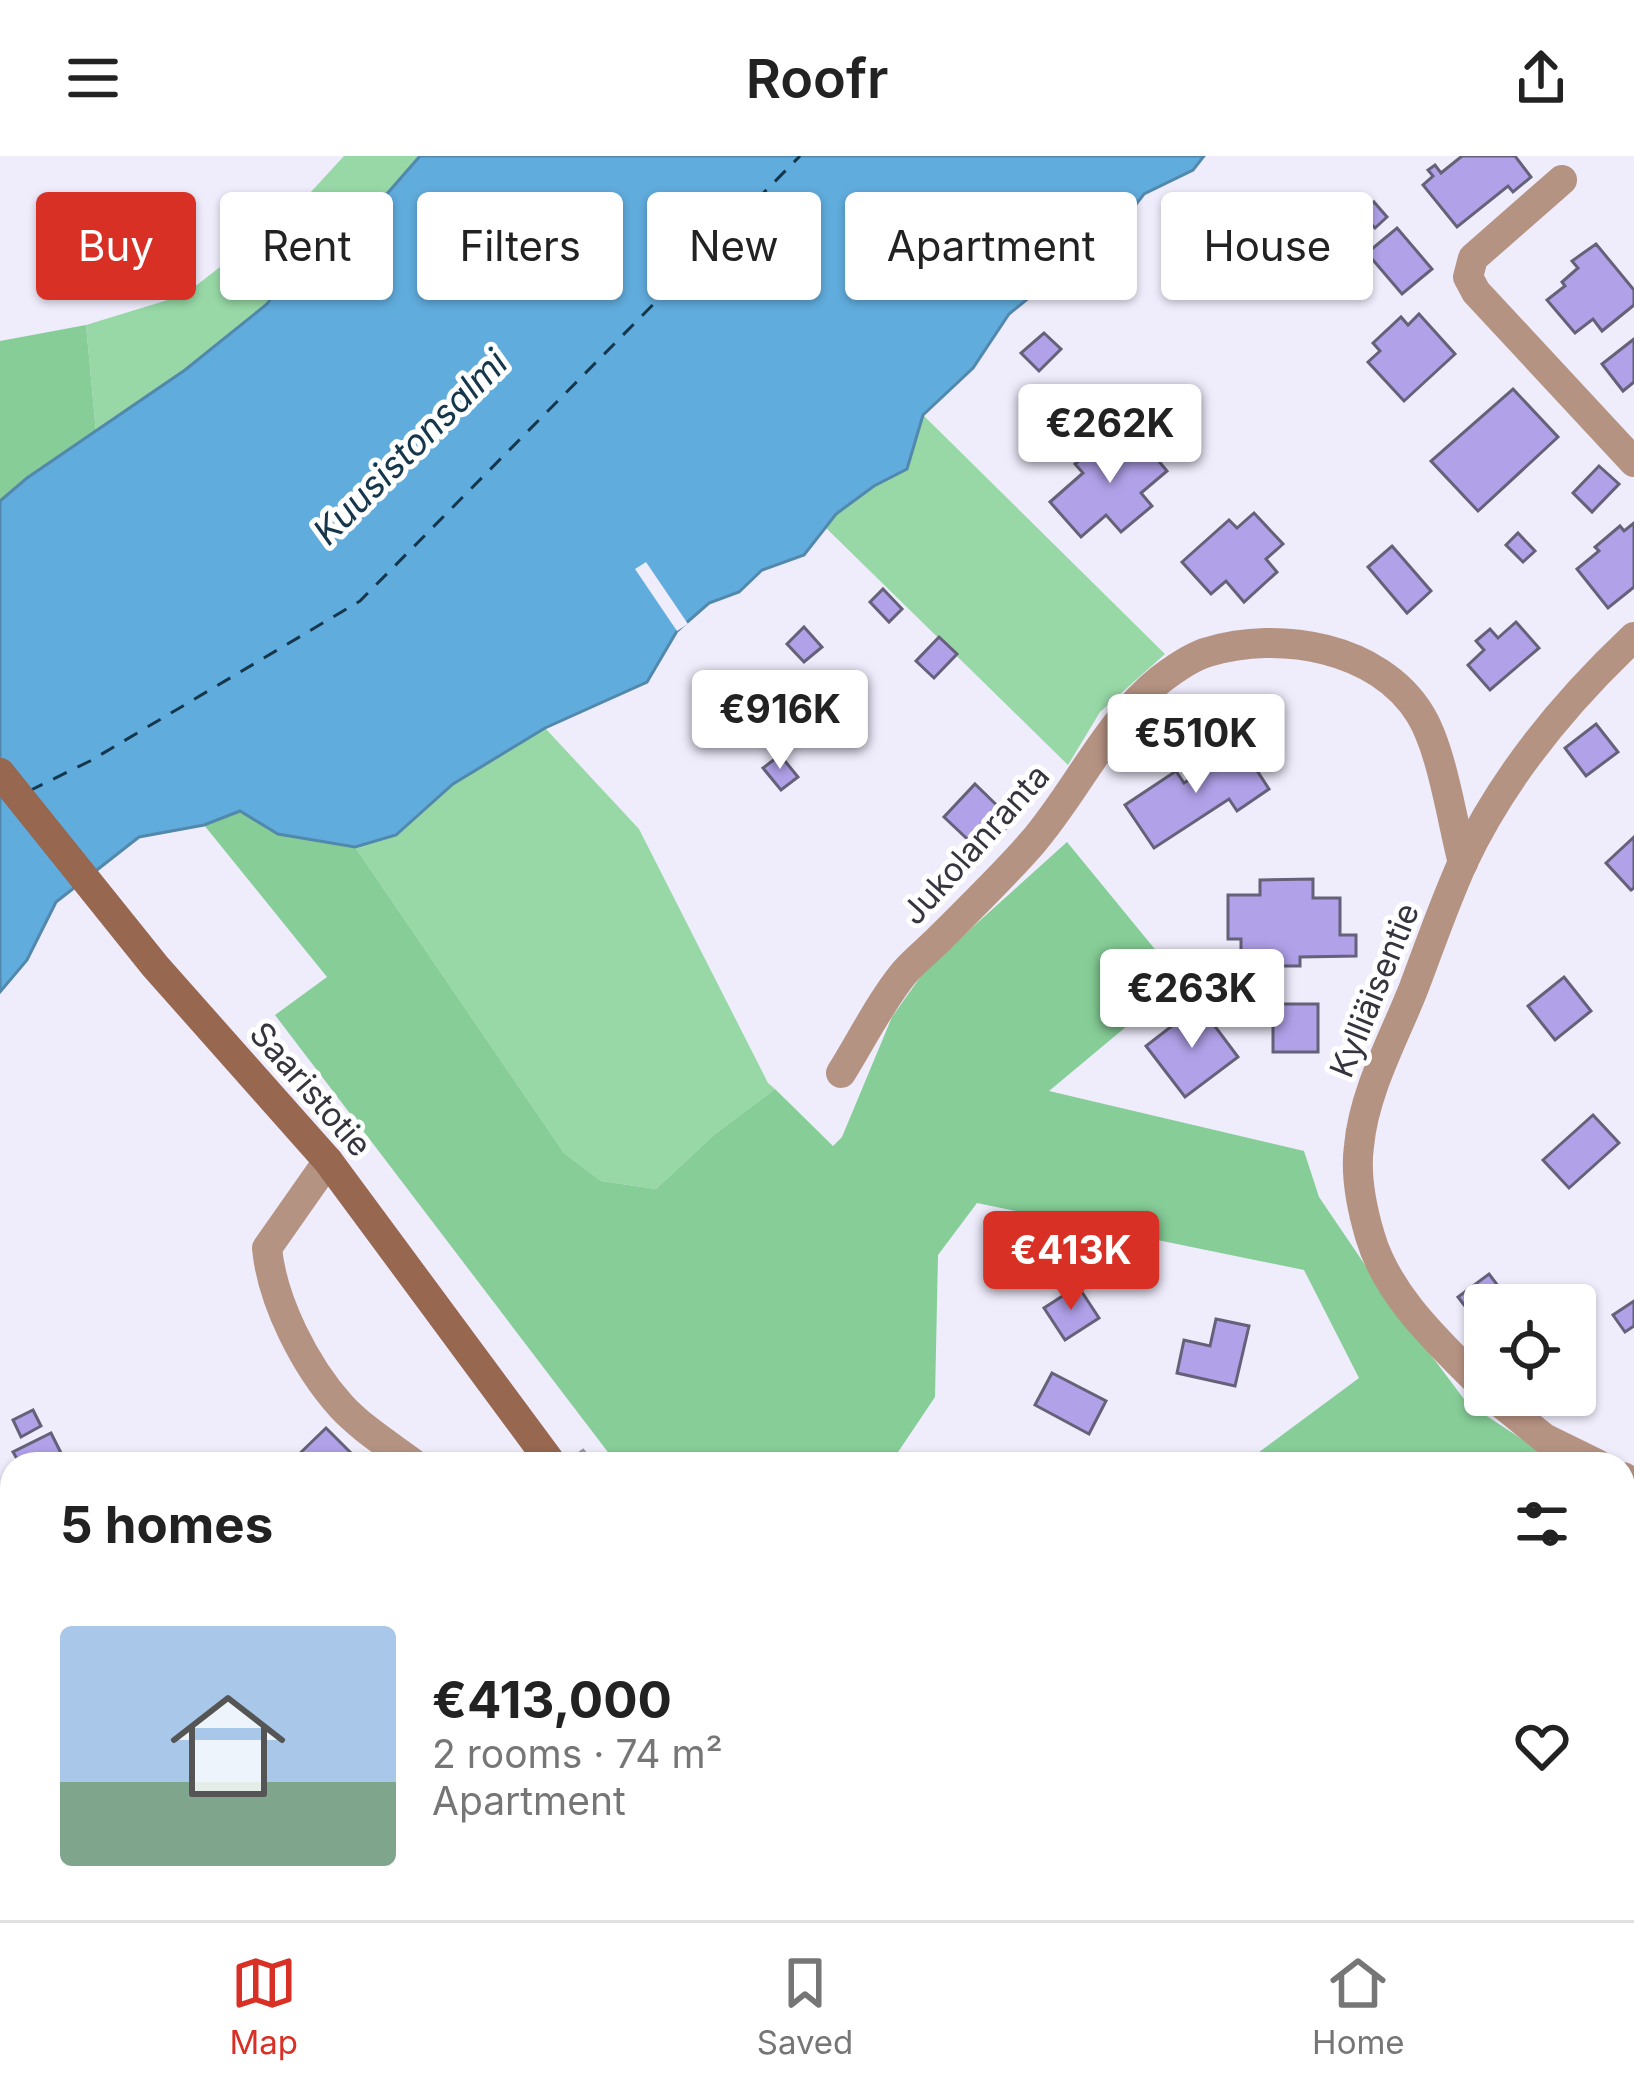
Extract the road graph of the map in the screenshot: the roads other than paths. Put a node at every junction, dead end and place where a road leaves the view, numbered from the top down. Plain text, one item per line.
1 (1562, 180) dead end
2 (1634, 462) edge
3 (1634, 638) edge
4 (0, 773) edge
5 (1463, 862) junction
6 (842, 1073) dead end
7 (328, 1160) junction
8 (1464, 1368) edge
9 (1517, 1416) edge
10 (399, 1452) edge
11 (543, 1452) edge
12 (1573, 1452) edge

1 - 2 street
3 - 5 street, Kylliäisentie
4 - 7 main road, Saaristotie
5 - 6 street, Jukolanranta
5 - 8 street, Kylliäisentie
7 - 10 street
7 - 11 main road, Saaristotie
9 - 12 street, Kylliäisentie

